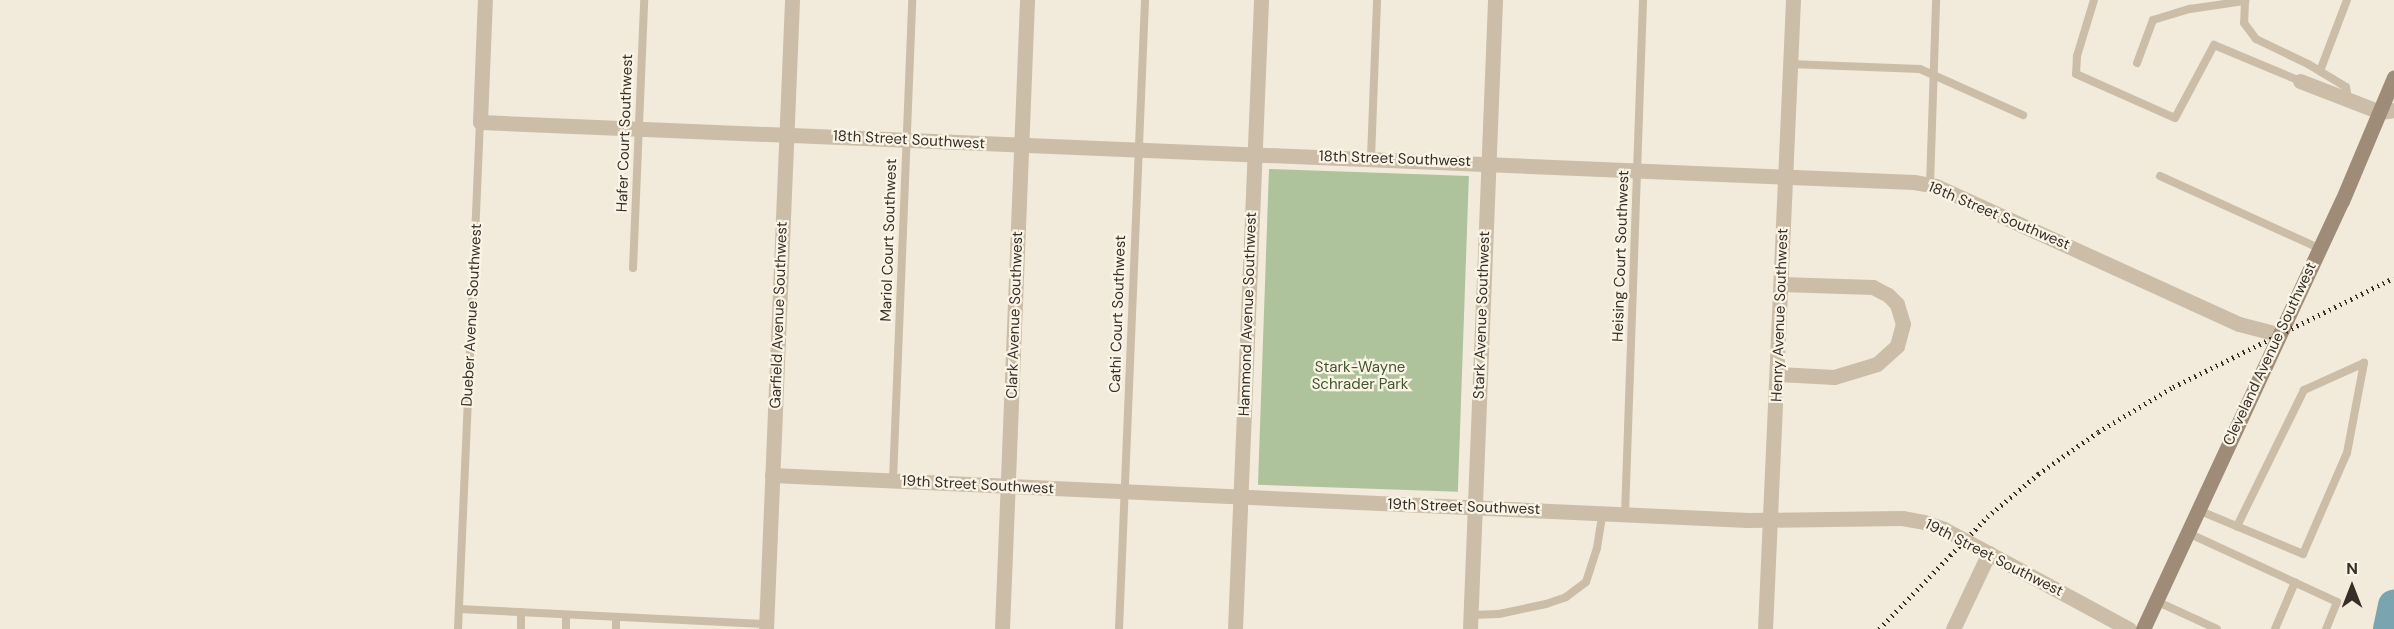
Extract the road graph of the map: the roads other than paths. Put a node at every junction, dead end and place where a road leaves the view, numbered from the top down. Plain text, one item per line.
1 (485, 0) edge
2 (644, 0) edge
3 (792, 0) edge
4 (912, 0) edge
5 (1027, 0) edge
6 (1145, 0) edge
7 (1262, 0) edge
8 (1377, 0) edge
9 (1495, 0) edge
10 (1643, 0) edge
11 (1793, 0) edge
12 (1936, 0) edge
13 (2094, 0) edge
14 (2348, 0) edge
15 (2245, 1) edge
16 (2137, 63) dead end
17 (1790, 64) junction
18 (2320, 71) junction
19 (1933, 74) junction
20 (2394, 77) edge
21 (2300, 81) joint
22 (2348, 100) junction
23 (2387, 111) edge
24 (2023, 115) dead end
25 (480, 122) junction
26 (638, 127) junction
27 (787, 134) junction
28 (907, 140) junction
29 (1022, 145) junction
30 (1138, 149) junction
31 (1255, 154) junction
32 (1371, 158) junction
33 (1489, 163) junction
34 (1637, 170) junction
35 (1785, 176) junction
36 (2160, 176) dead end
37 (1930, 185) junction
38 (2319, 248) junction
39 (633, 268) dead end
40 (1781, 284) junction
41 (2278, 334) junction
42 (1778, 374) junction
43 (772, 475) junction
44 (893, 480) junction
45 (1008, 486) junction
46 (1124, 492) junction
47 (1240, 497) junction
48 (1474, 507) junction
49 (2198, 510) junction
50 (1603, 512) junction
51 (1625, 514) junction
52 (1772, 520) junction
53 (2237, 526) junction
54 (2188, 533) junction
55 (1989, 553) junction
56 (2295, 582) junction
57 (2156, 601) junction
58 (459, 609) junction
59 (521, 612) junction
60 (566, 615) junction
61 (616, 618) junction
62 (1470, 622) edge
63 (664, 625) edge
64 (713, 625) edge
65 (766, 627) edge
66 (458, 629) edge
67 (521, 629) edge
68 (566, 629) edge
69 (616, 629) edge
70 (1002, 629) edge
71 (1119, 629) edge
72 (1235, 629) edge
73 (1765, 629) edge
74 (1953, 629) edge
75 (2129, 629) edge
76 (2144, 629) edge
77 (2217, 629) edge
78 (2276, 629) edge
79 (2326, 629) edge

1 - 25 street, Dueber Avenue Southwest
2 - 26 lane, Hafer Court Southwest
3 - 27 street, Garfield Avenue Southwest
4 - 28 lane, Mariol Court Southwest
5 - 29 street, Clark Avenue Southwest
6 - 30 lane, Cathi Court Southwest
7 - 31 street, Hammond Avenue Southwest
8 - 32 lane
9 - 33 street, Stark Avenue Southwest
10 - 34 lane, Heising Court Southwest
11 - 17 street, Henry Avenue Southwest
12 - 19 lane
13 - 21 lane
14 - 18 lane
15 - 16 lane
15 - 18 lane
17 - 19 lane
17 - 35 street, Henry Avenue Southwest
18 - 22 lane
19 - 24 lane
19 - 37 lane
20 - 23 main road, Cleveland Avenue Southwest
21 - 22 street
22 - 23 street
23 - 38 main road, Cleveland Avenue Southwest
25 - 26 street, 18th Street Southwest
25 - 58 lane, Dueber Avenue Southwest
26 - 27 street, 18th Street Southwest
26 - 39 lane, Hafer Court Southwest
27 - 28 street, 18th Street Southwest
27 - 43 street, Garfield Avenue Southwest
28 - 29 street, 18th Street Southwest
28 - 44 lane, Mariol Court Southwest
29 - 30 street, 18th Street Southwest
29 - 45 street, Clark Avenue Southwest
30 - 31 street, 18th Street Southwest
30 - 46 lane, Cathi Court Southwest
31 - 32 street, 18th Street Southwest
31 - 47 street, Hammond Avenue Southwest
32 - 33 street, 18th Street Southwest
33 - 34 street, 18th Street Southwest
33 - 48 street, Stark Avenue Southwest
34 - 35 street, 18th Street Southwest
34 - 51 lane, Heising Court Southwest
35 - 37 street, 18th Street Southwest
35 - 40 street, Henry Avenue Southwest
36 - 38 lane
37 - 41 street, 18th Street Southwest
38 - 41 main road, Cleveland Avenue Southwest
40 - 42 street, Henry Avenue Southwest
40 - 42 street
41 - 49 main road, Cleveland Avenue Southwest
42 - 52 street, Henry Avenue Southwest
43 - 44 street, 19th Street Southwest
43 - 65 street, Garfield Avenue Southwest
44 - 45 street, 19th Street Southwest
45 - 46 street, 19th Street Southwest
45 - 70 street, Clark Avenue Southwest
46 - 47 street, 19th Street Southwest
46 - 71 lane, Cathi Court Southwest
47 - 48 street, 19th Street Southwest
47 - 72 street, Hammond Avenue Southwest
48 - 50 street, 19th Street Southwest
48 - 62 street, Stark Avenue Southwest
49 - 53 lane
49 - 54 main road, Cleveland Avenue Southwest
50 - 51 street, 19th Street Southwest
50 - 62 lane
51 - 52 street, 19th Street Southwest
52 - 55 street, 19th Street Southwest
52 - 73 street, Henry Avenue Southwest
53 - 53 lane
54 - 56 lane
54 - 57 main road, Cleveland Avenue Southwest
55 - 74 street
55 - 75 street, 19th Street Southwest
56 - 78 lane
56 - 79 lane
57 - 76 main road, Cleveland Avenue Southwest
57 - 77 lane
58 - 59 lane
58 - 66 lane, Dueber Avenue Southwest
59 - 60 lane
59 - 67 lane
60 - 61 lane
60 - 68 lane
61 - 63 lane
61 - 69 lane
63 - 64 lane
64 - 65 lane

